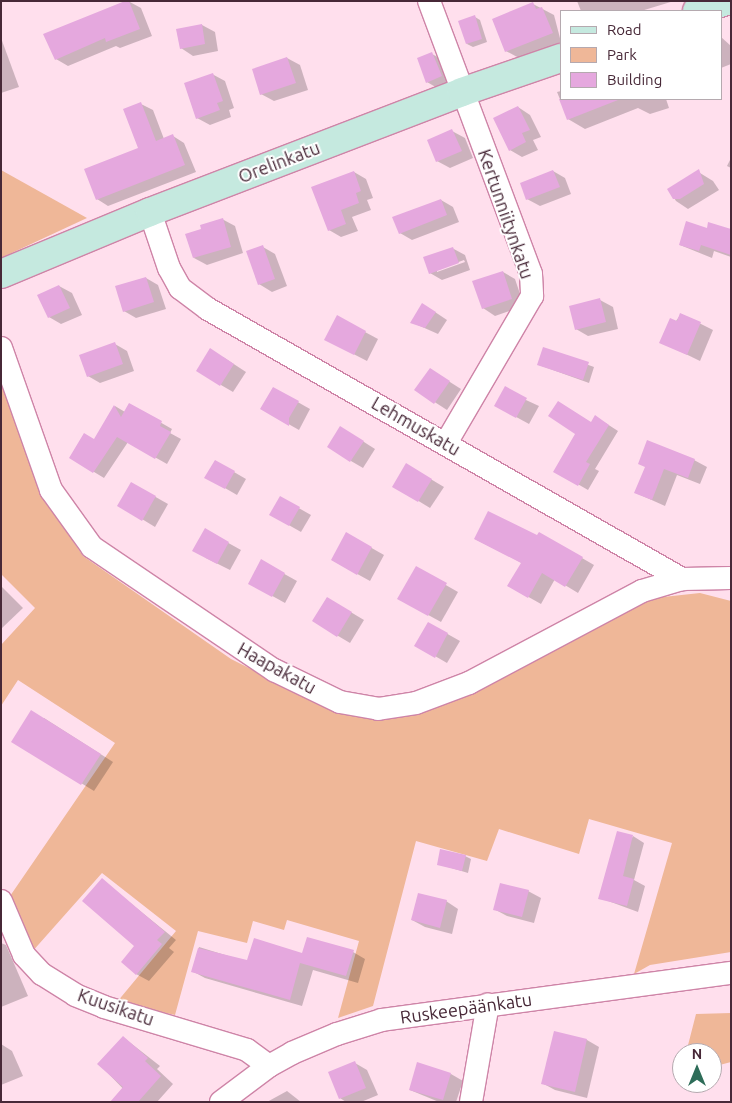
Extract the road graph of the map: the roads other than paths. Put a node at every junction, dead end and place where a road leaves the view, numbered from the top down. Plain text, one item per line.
1 (429, 1) edge
2 (726, 1) edge
3 (700, 10) edge
4 (560, 58) edge
5 (462, 92) junction
6 (150, 212) junction
7 (1, 274) edge
8 (1, 348) edge
9 (446, 443) junction
10 (731, 578) edge
11 (682, 579) junction
12 (1, 902) edge
13 (731, 973) edge
14 (488, 1004) junction
15 (269, 1066) junction
16 (221, 1102) edge
17 (471, 1102) edge

1 - 5 street, Kertunniitynkatu
2 - 3 street
4 - 5 street, Orelinkatu
5 - 6 street, Orelinkatu
5 - 9 street, Kertunniitynkatu
6 - 7 street, Orelinkatu
6 - 9 street, Lehmuskatu
8 - 11 street, Haapakatu
9 - 11 street, Lehmuskatu
10 - 11 street, Lehmuskatu
12 - 15 street, Kuusikatu
13 - 14 street, Ruskeepäänkatu
14 - 15 street, Ruskeepäänkatu
14 - 17 street
15 - 16 street, Ruskeepäänkatu

